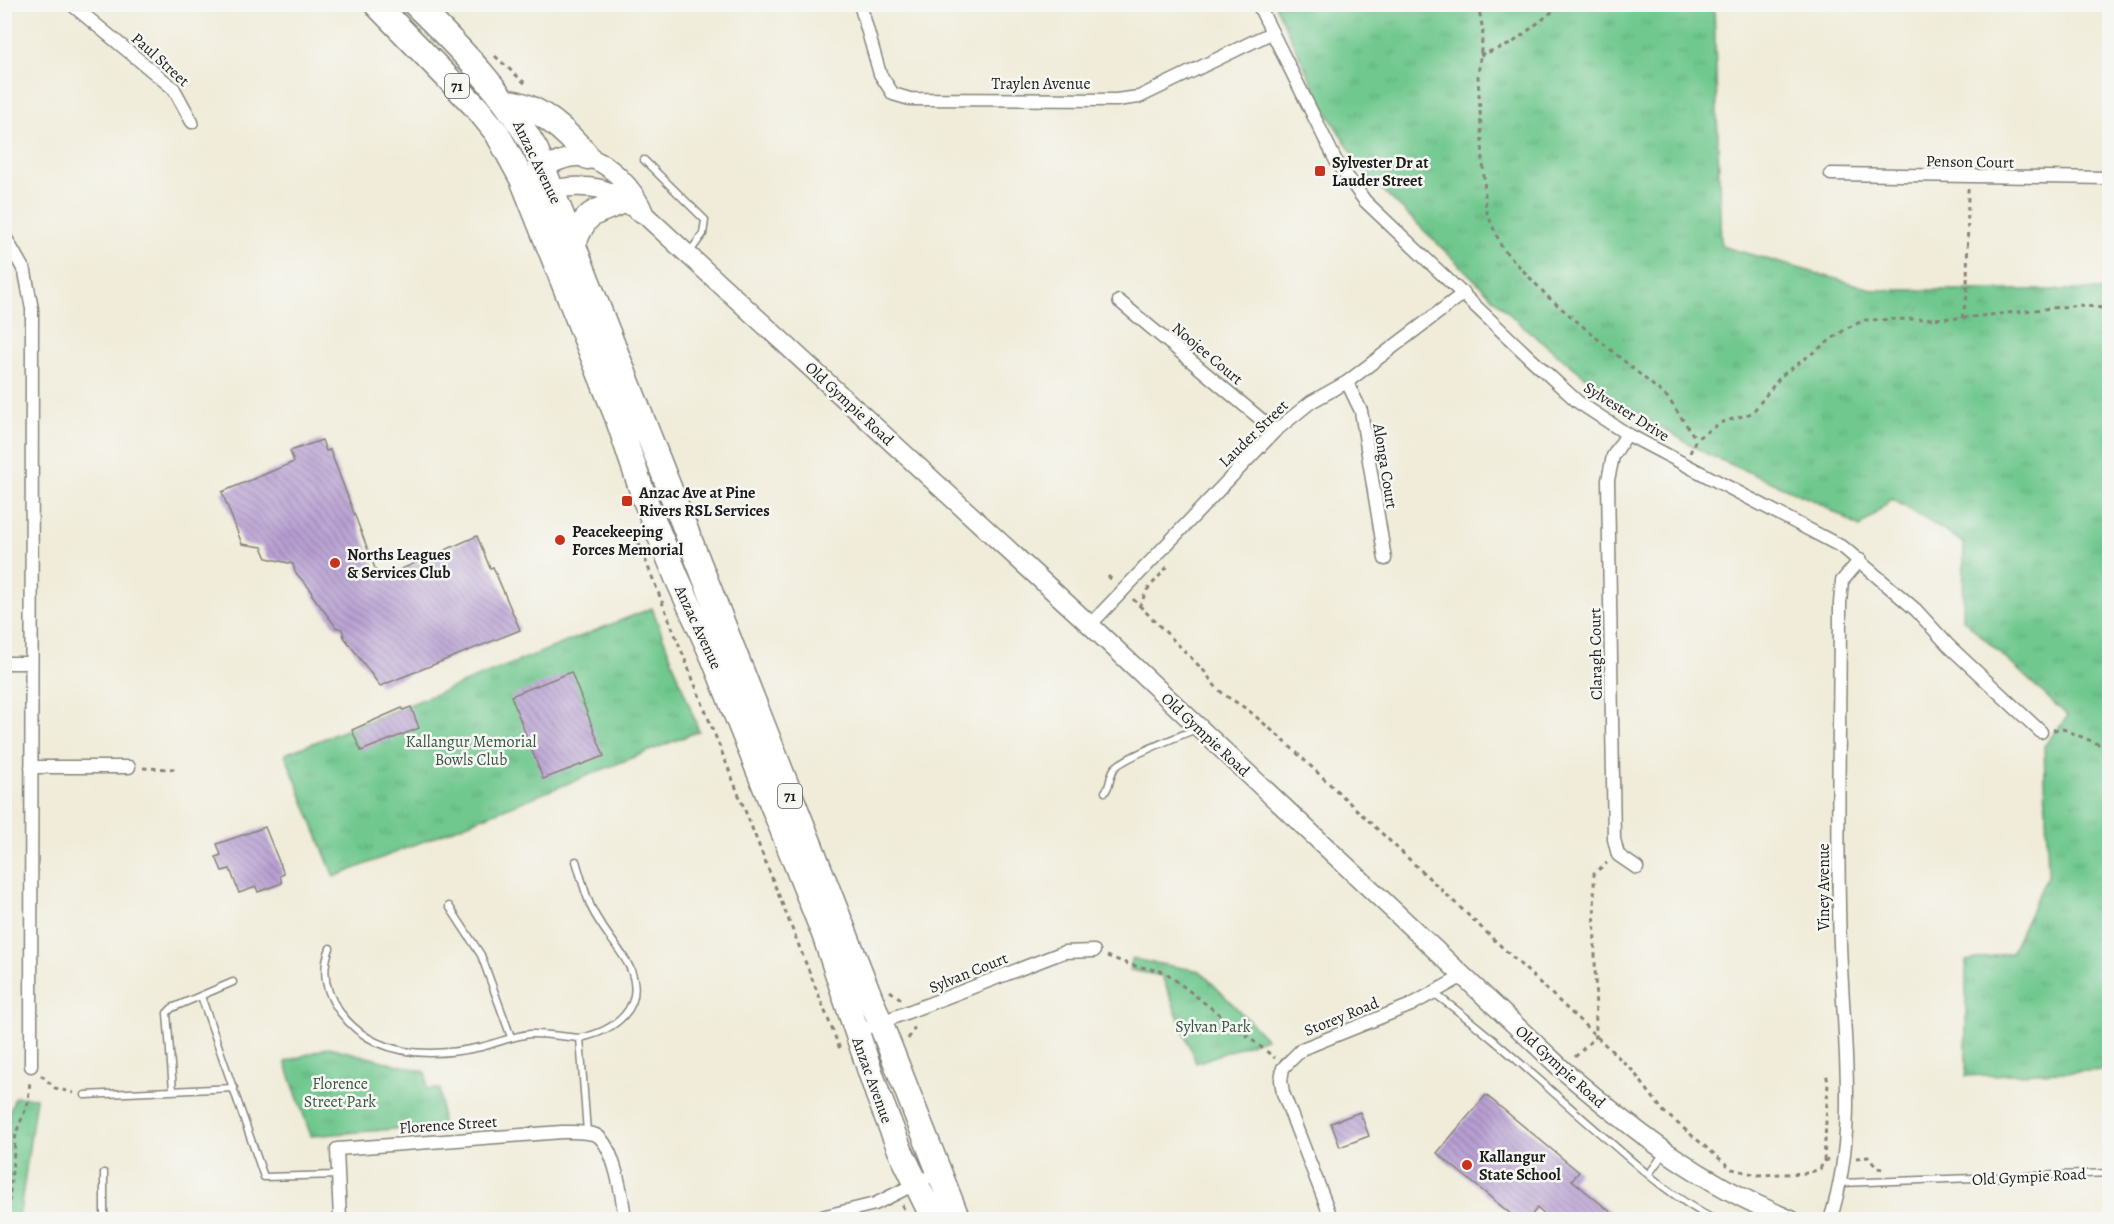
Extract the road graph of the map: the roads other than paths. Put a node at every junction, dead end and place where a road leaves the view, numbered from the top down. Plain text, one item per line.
1 (71, 4) edge
2 (376, 4) edge
3 (415, 4) edge
4 (860, 4) edge
5 (1258, 4) edge
6 (1270, 33) junction
7 (507, 102) junction
8 (192, 122) dead end
9 (588, 157) junction
10 (644, 160) dead end
11 (1831, 174) dead end
12 (2109, 178) edge
13 (537, 183) junction
14 (624, 201) junction
15 (645, 215) junction
16 (4, 235) edge
17 (574, 243) junction
18 (689, 253) junction
19 (1464, 293) junction
20 (1119, 301) dead end
21 (1347, 382) junction
22 (1275, 431) junction
23 (1627, 434) junction
24 (1385, 559) dead end
25 (1860, 560) junction
26 (700, 569) junction
27 (676, 578) junction
28 (1090, 625) junction
29 (4, 663) edge
30 (31, 663) junction
31 (1199, 728) junction
32 (2041, 732) road end
33 (31, 766) junction
34 (129, 767) road end
35 (1105, 792) dead end
36 (576, 861) dead end
37 (1637, 868) dead end
38 (448, 906) dead end
39 (330, 948) dead end
40 (1094, 951) road end
41 (1463, 976) junction
42 (233, 982) dead end
43 (1435, 994) junction
44 (201, 996) junction
45 (880, 1024) junction
46 (856, 1032) junction
47 (511, 1037) junction
48 (580, 1038) junction
49 (31, 1066) road end
50 (234, 1088) junction
51 (173, 1090) junction
52 (85, 1095) road end
53 (587, 1132) junction
54 (1664, 1152) junction
55 (939, 1172) junction
56 (104, 1173) dead end
57 (2109, 1173) edge
58 (1649, 1174) junction
59 (338, 1175) junction
60 (1841, 1183) junction
61 (907, 1189) junction
62 (104, 1220) edge
63 (340, 1220) edge
64 (625, 1220) edge
65 (810, 1220) edge
66 (934, 1220) edge
67 (958, 1220) edge
68 (1332, 1220) edge
69 (1715, 1220) edge
70 (1791, 1220) edge
71 (1830, 1220) edge

1 - 8 street, Paul Street
2 - 13 highway, Anzac Avenue / 71
3 - 7 highway, Anzac Avenue / 71
4 - 6 street, Traylen Avenue
5 - 6 street, Sylvester Drive
6 - 19 street, Sylvester Drive
7 - 9 highway
7 - 13 highway, Anzac Avenue / 71
9 - 13 main road
9 - 15 main road, Old Gympie Road
10 - 18 lane
11 - 12 street, Penson Court
13 - 14 main road, Old Gympie Road
13 - 17 highway, Anzac Avenue / 71
13 - 27 highway, Anzac Avenue / 71
14 - 15 main road, Old Gympie Road
14 - 17 highway
15 - 18 main road, Old Gympie Road
16 - 30 street
17 - 26 highway, Anzac Avenue / 71
18 - 28 main road, Old Gympie Road
19 - 21 street, Lauder Street
19 - 23 street, Sylvester Drive
20 - 22 street, Noojee Court
21 - 22 street, Lauder Street
21 - 24 street, Alonga Court
22 - 28 street, Lauder Street
23 - 25 street, Sylvester Drive
23 - 37 street, Claragh Court
25 - 32 street, Sylvester Drive
25 - 60 street, Viney Avenue
26 - 27 highway
26 - 45 highway, Anzac Avenue / 71
27 - 46 highway, Anzac Avenue / 71
28 - 31 main road, Old Gympie Road
29 - 30 street
30 - 33 street
31 - 35 lane
31 - 41 main road, Old Gympie Road
33 - 34 street
33 - 49 street
36 - 48 lane
38 - 47 lane
39 - 47 lane
40 - 45 street, Sylvan Court
41 - 43 street, Storey Road
41 - 54 main road, Old Gympie Road
42 - 44 lane
43 - 58 lane
43 - 68 street, Storey Road
44 - 50 lane
44 - 51 lane
45 - 46 street, Sylvan Court
45 - 55 highway, Anzac Avenue / 71
46 - 61 highway, Anzac Avenue / 71
47 - 48 lane
48 - 53 lane
50 - 51 lane
50 - 59 lane
51 - 52 lane
53 - 59 street, Florence Street
53 - 64 street
54 - 58 lane
54 - 70 main road, Old Gympie Road
55 - 61 street
55 - 67 highway, Anzac Avenue / 71
56 - 62 lane
57 - 60 lane, Old Gympie Road
58 - 69 lane
59 - 63 street
60 - 71 street, Viney Avenue
61 - 65 street
61 - 66 highway, Anzac Avenue / 71

